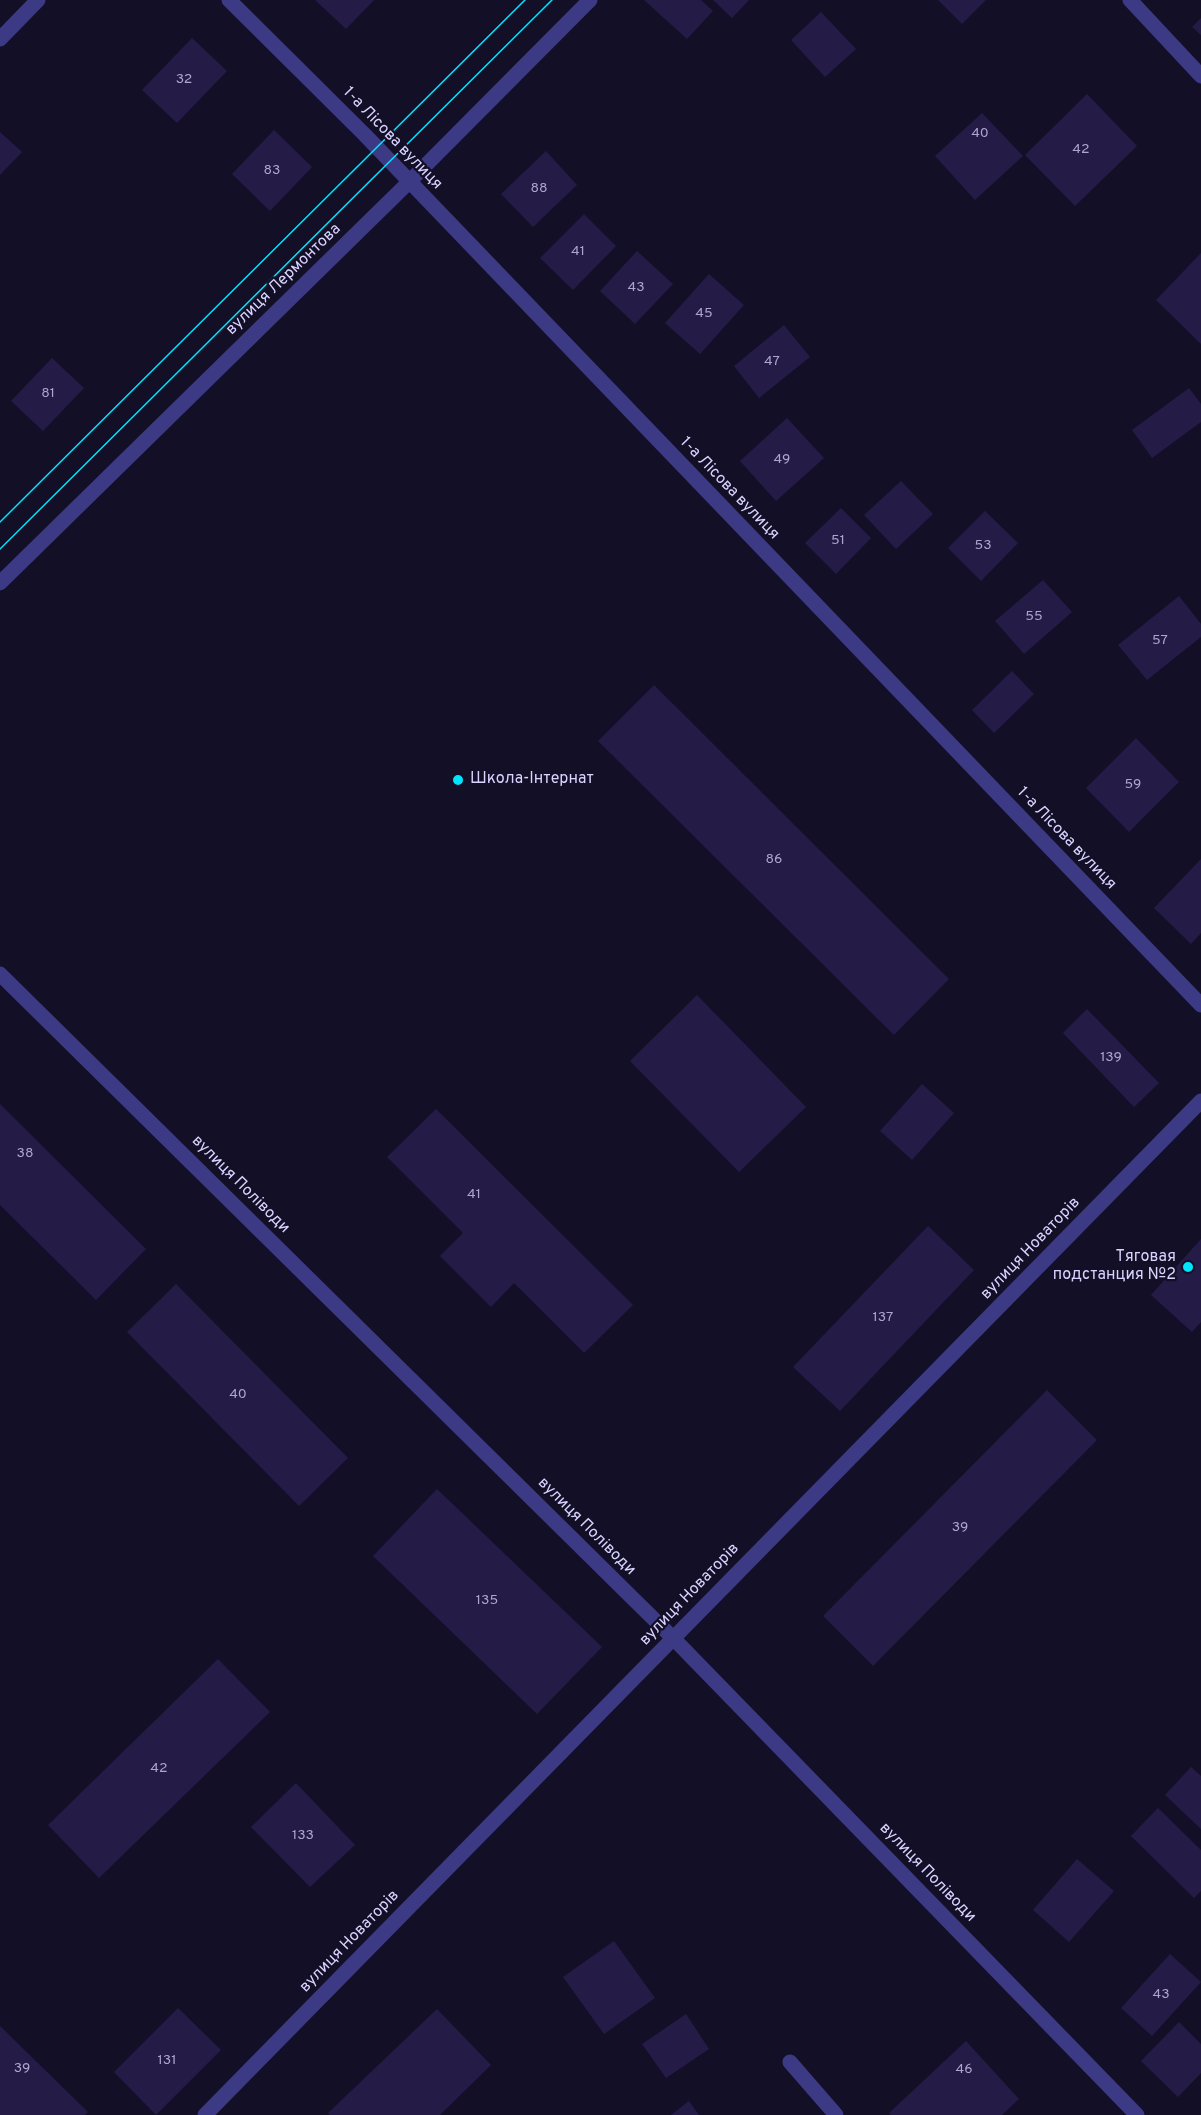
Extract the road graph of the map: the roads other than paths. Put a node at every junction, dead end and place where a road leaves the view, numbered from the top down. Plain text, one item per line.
1 (38, 0) edge
2 (230, 0) edge
3 (590, 0) edge
4 (1130, 0) edge
5 (0, 39) edge
6 (1201, 76) edge
7 (408, 183) junction
8 (0, 583) edge
9 (0, 974) edge
10 (1201, 1005) edge
11 (1201, 1101) edge
12 (673, 1638) junction
13 (790, 2062) dead end
14 (205, 2115) edge
15 (836, 2115) edge
16 (1137, 2115) edge

1 - 5 street
2 - 7 street, 1-а Лісова вулиця
3 - 7 street, вулиця Лермонтова
4 - 6 street
7 - 8 street, вулиця Лермонтова
7 - 10 street, 1-а Лісова вулиця
9 - 12 street, вулиця Поліводи
11 - 12 street, вулиця Новаторів
12 - 14 street, вулиця Новаторів
12 - 16 street, вулиця Поліводи
13 - 15 street

